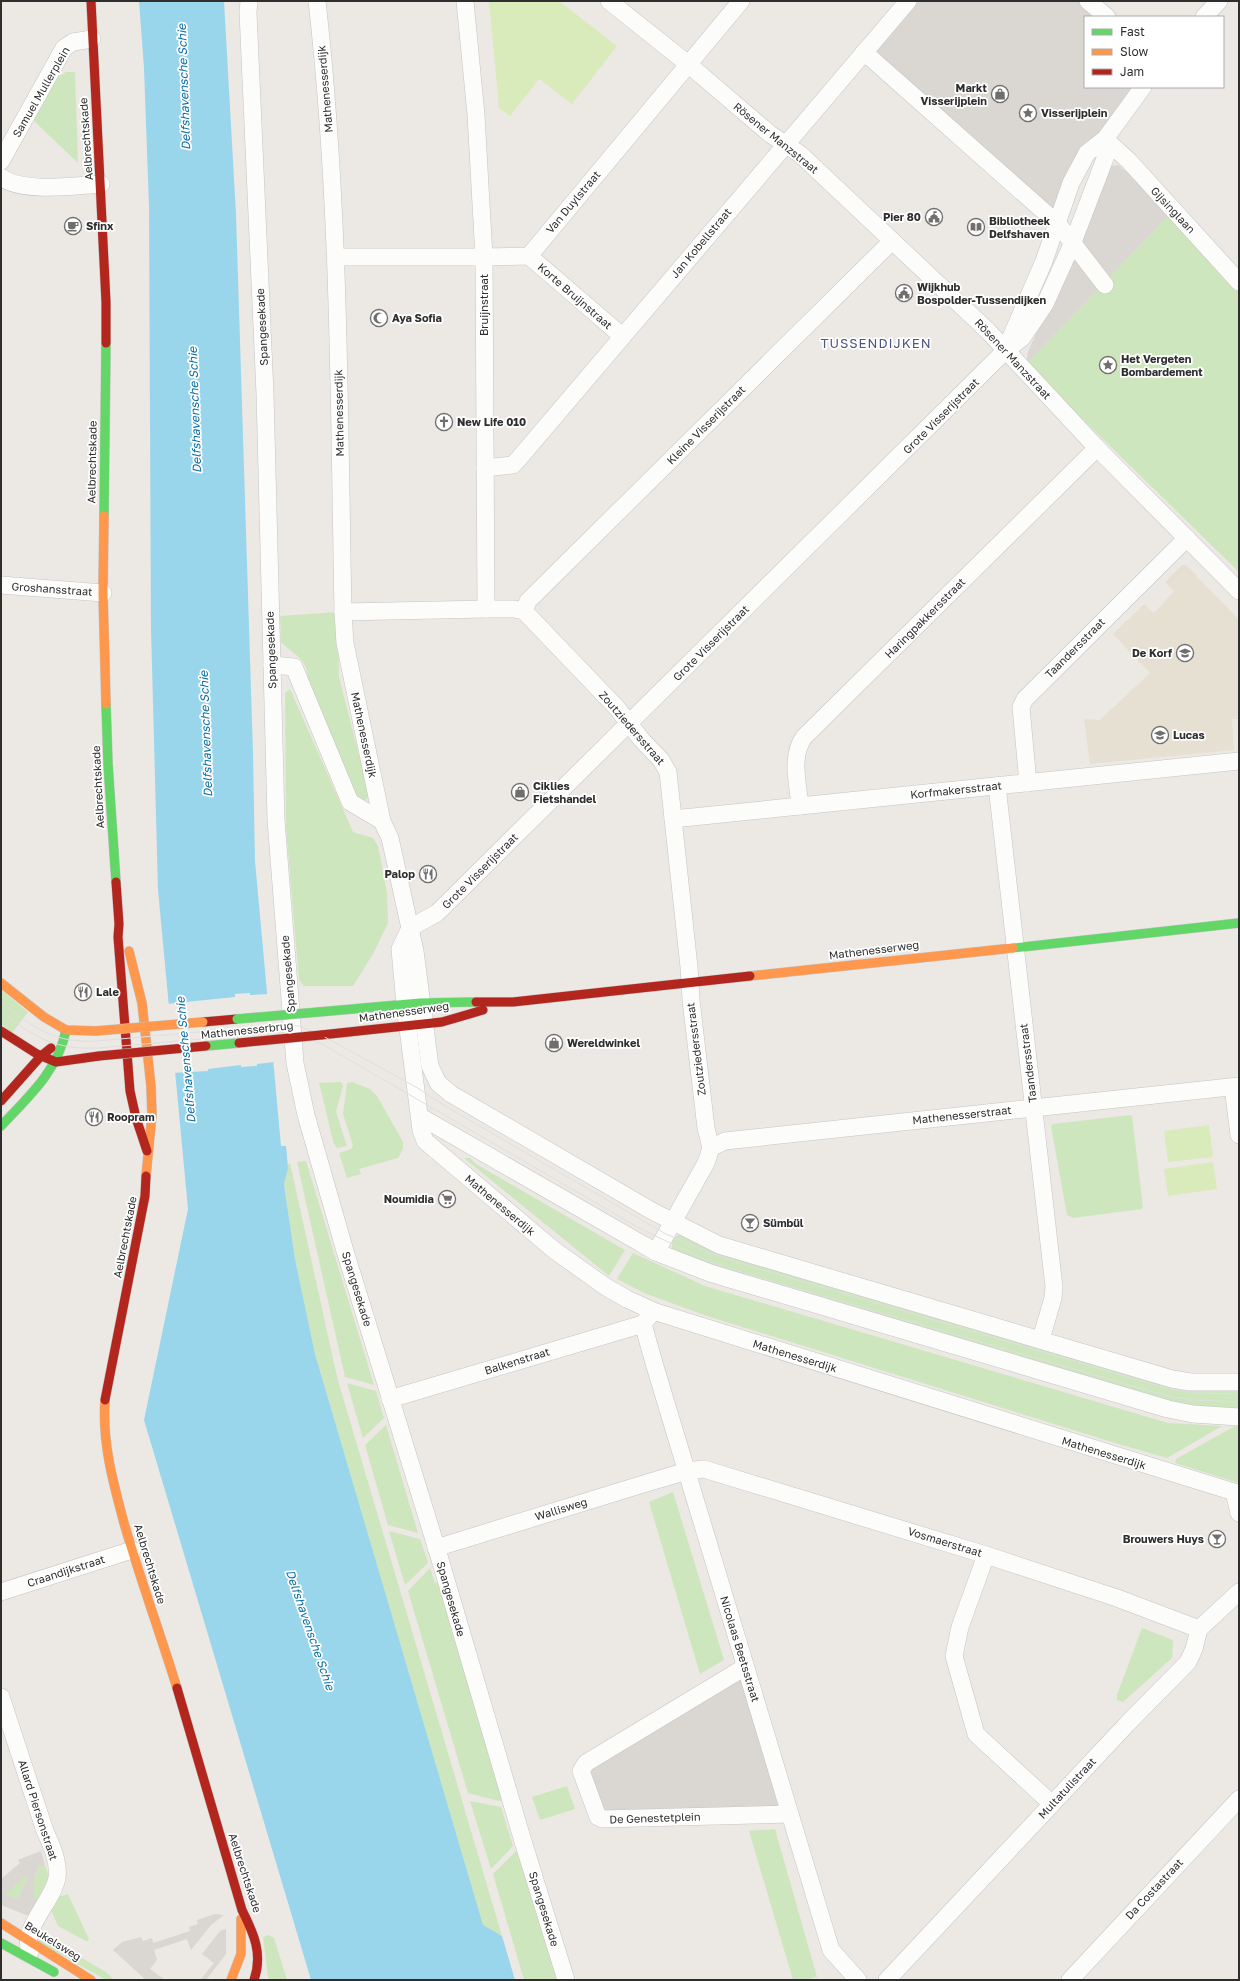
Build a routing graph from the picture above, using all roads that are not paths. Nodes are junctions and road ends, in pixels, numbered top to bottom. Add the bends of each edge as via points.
1 (91, 1) edge
2 (249, 1) edge
3 (317, 1) edge
4 (465, 1) edge
5 (609, 1) edge
6 (741, 1) edge
7 (908, 1) edge
8 (1088, 1) edge
9 (1219, 1) edge
10 (1106, 16) edge
11 (1205, 16) edge
12 (92, 39) junction
13 (864, 52) junction
14 (688, 64) junction
15 (1142, 88) edge
16 (1105, 139) junction
17 (785, 144) junction
18 (1, 161) edge
19 (1, 178) edge
20 (101, 184) junction
21 (1058, 224) junction
22 (892, 241) junction
23 (1073, 242) junction
24 (529, 256) junction
25 (336, 257) junction
26 (484, 257) junction
27 (1239, 282) edge
28 (1105, 285) dead end
29 (622, 336) junction
30 (1005, 351) junction
31 (1097, 448) junction
32 (485, 468) junction
33 (1187, 538) junction
34 (1, 585) edge
35 (1239, 591) edge
36 (103, 593) junction
37 (486, 609) junction
38 (524, 611) junction
39 (343, 612) junction
40 (272, 666) junction
41 (629, 724) junction
42 (1239, 761) edge
43 (1028, 783) junction
44 (997, 786) junction
45 (800, 806) junction
46 (673, 819) junction
47 (382, 821) junction
48 (1239, 923) edge
49 (119, 924) junction
50 (410, 928) junction
51 (1015, 946) junction
52 (1, 983) edge
53 (690, 983) junction
54 (513, 1002) junction
55 (412, 1004) junction
56 (319, 1012) joint
57 (415, 1024) junction
58 (1, 1030) edge
59 (66, 1030) junction
60 (321, 1035) joint
61 (41, 1056) junction
62 (56, 1062) junction
63 (1236, 1087) edge
64 (1, 1101) edge
65 (1034, 1108) junction
66 (421, 1117) junction
67 (1, 1126) edge
68 (1239, 1135) edge
69 (712, 1148) junction
70 (147, 1150) junction
71 (672, 1222) junction
72 (656, 1252) junction
73 (648, 1317) junction
74 (1041, 1339) junction
75 (1239, 1382) edge
76 (390, 1399) junction
77 (1239, 1417) edge
78 (687, 1471) junction
79 (1239, 1513) edge
80 (436, 1548) junction
81 (132, 1550) junction
82 (986, 1555) junction
83 (1, 1592) edge
84 (1239, 1592) edge
85 (1199, 1629) junction
86 (744, 1667) junction
87 (1, 1697) edge
88 (1239, 1799) edge
89 (1052, 1804) junction
90 (789, 1814) junction
91 (242, 1910) junction
92 (1, 1923) edge
93 (28, 1940) junction
94 (1, 1943) edge
95 (38, 1964) junction
96 (62, 1977) dead end
97 (258, 1978) edge
98 (92, 1980) edge
99 (231, 1980) edge
100 (566, 1980) edge
101 (857, 1980) edge
102 (887, 1980) edge
103 (1070, 1980) edge

1 - 12 street, Aelbrechtskade
2 - 40 street, Spangesekade via 252,133 265,394
3 - 25 street, Mathenesserdijk via 328,114
4 - 26 street, Bruijnstraat via 476,115
5 - 14 street, Rösener Manzstraat
6 - 14 street, Van Duylstraat
7 - 13 street, Jan Kobellstraat
8 - 10 street
9 - 11 street
12 - 18 street, Samuel Mullerplein via 73,42 64,48
12 - 20 street, Aelbrechtskade
13 - 17 street, Jan Kobellstraat
13 - 21 street
14 - 17 street, Rösener Manzstraat
14 - 24 street, Van Duylstraat
15 - 16 street, Grote Visserijstraat
16 - 21 street, Grote Visserijstraat via 1087,153 1071,183
16 - 23 street, Grote Visserijstraat via 1106,156
16 - 27 street, Gijsinglaan
17 - 22 street, Rösener Manzstraat via 800,154
17 - 29 street, Jan Kobellstraat
19 - 20 street via 19,186
20 - 36 street, Aelbrechtskade via 106,302
21 - 23 street
21 - 30 street, Grote Visserijstraat
22 - 30 street, Rösener Manzstraat via 988,331
22 - 38 street, Kleine Visserijstraat via 528,601
23 - 28 street
23 - 30 street, Grote Visserijstraat via 1034,322 1022,338
24 - 26 street
24 - 29 street, Korte Bruijnstraat
25 - 26 street
25 - 39 street, Mathenesserdijk
26 - 32 street, Bruijnstraat
29 - 32 street, Jan Kobellstraat via 513,465
30 - 31 street, Rösener Manzstraat
30 - 41 street, Grote Visserijstraat
31 - 33 street, Rösener Manzstraat
31 - 45 street, Haringpakkersstraat via 804,737 796,757
32 - 37 street, Bruijnstraat
33 - 35 street, Rösener Manzstraat
33 - 43 street, Taandersstraat via 1025,699 1020,707
34 - 36 street, Groshansstraat
36 - 49 street, Aelbrechtskade via 108,764
37 - 38 street
37 - 39 street
38 - 41 street, Zoutziedersstraat via 617,708
39 - 47 street, Mathenesserdijk via 345,643
40 - 47 street via 294,667 350,802
40 - 76 street, Spangesekade via 276,820 296,1063 308,1122
41 - 46 street, Zoutziedersstraat via 662,760 668,772
41 - 50 street, Grote Visserijstraat via 437,913
42 - 43 street, Korfmakersstraat
43 - 44 street, Korfmakersstraat
44 - 45 street, Korfmakersstraat
44 - 51 street, Taandersstraat
45 - 46 street, Korfmakersstraat
46 - 53 street, Zoutziedersstraat
47 - 50 street, Mathenesserdijk via 390,838
48 - 51 street, Mathenesserweg
49 - 70 street, Aelbrechtskade via 130,1091
49 - 70 street, Aelbrechtskade via 136,974 146,1030 152,1115
50 - 55 street, Mathenesserdijk via 415,951
51 - 53 street, Mathenesserweg
51 - 65 street, Taandersstraat
52 - 59 street via 44,1017
53 - 54 street, Mathenesserweg
53 - 69 street, Zoutziedersstraat via 706,1128
54 - 55 street, Mathenesserweg
54 - 57 street, Mathenesserweg via 442,1022
55 - 56 street, Mathenesserweg
55 - 57 street, Mathenesserdijk
56 - 59 street, Mathenesserbrug, bridge via 96,1030
57 - 60 street, Mathenesserweg
57 - 66 street, Mathenesserdijk
57 - 71 street, Mathenesserdijk via 438,1082 451,1094
58 - 61 street
59 - 61 street via 56,1045
59 - 62 street
60 - 62 street, Mathenesserbrug, bridge
61 - 62 street
61 - 64 street
62 - 67 street
63 - 65 street, Mathenesserstraat
63 - 68 street
65 - 69 street, Mathenesserstraat via 725,1141
65 - 74 street, Taandersstraat via 1054,1287
66 - 72 street
66 - 73 street, Mathenesserdijk via 421,1130 425,1141 580,1270 626,1299
69 - 71 street
70 - 81 street, Aelbrechtskade via 145,1196 104,1410 108,1457
71 - 72 street
71 - 74 street, Mathenesserdijk via 733,1249
72 - 77 street via 710,1273 1168,1409 1193,1414
73 - 76 street, Balkenstraat
73 - 78 street, Nicolaas Beetsstraat
73 - 79 street, Mathenesserdijk via 1234,1492
74 - 75 street, Mathenesserdijk via 1179,1381
76 - 80 street, Spangesekade
78 - 80 street, Wallisweg
78 - 82 street, Vosmaerstraat via 704,1469
78 - 86 street, Nicolaas Beetsstraat
80 - 100 street, Spangesekade
81 - 83 street, Craandijkstraat
81 - 91 street, Aelbrechtskade
82 - 85 street, Vosmaerstraat via 1117,1598
82 - 89 street via 960,1627 954,1656 976,1734
84 - 85 street, Multatulistraat
85 - 89 street, Multatulistraat via 1188,1662
86 - 90 street, Nicolaas Beetsstraat
86 - 90 street, De Genestetplein via 586,1763 581,1771 598,1817 602,1819
87 - 93 street, Allard Piersonstraat via 45,1831 54,1850 57,1870 55,1886 34,1922
88 - 103 street, Da Costastraat
89 - 102 street, Multatulistraat
90 - 101 street, Nicolaas Beetsstraat via 831,1950
91 - 97 street, Aelbrechtskade via 255,1936 260,1955
91 - 99 street via 242,1950
92 - 93 street, Beukelsweg
93 - 95 street via 31,1954
93 - 98 street, Beukelsweg
94 - 95 street
95 - 96 street

